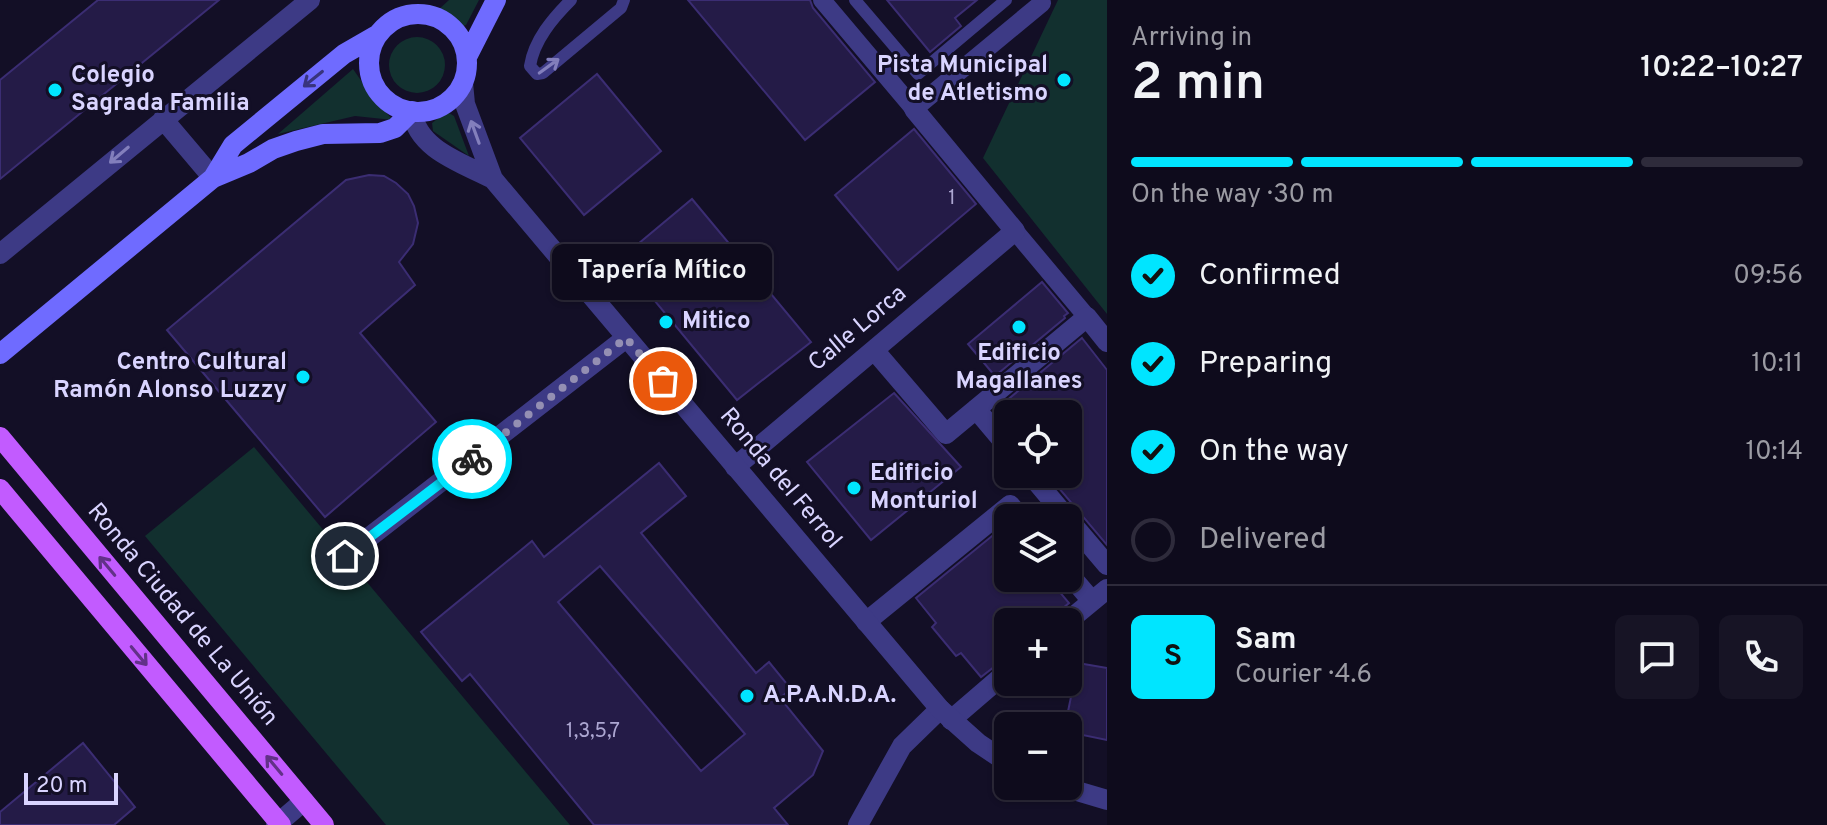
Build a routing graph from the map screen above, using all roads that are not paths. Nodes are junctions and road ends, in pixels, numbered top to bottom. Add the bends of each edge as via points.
1 (310, 0) edge
2 (415, 0) edge
3 (496, 0) edge
4 (571, 0) edge
5 (624, 0) edge
6 (822, 0) edge
7 (855, 0) edge
8 (1006, 0) edge
9 (1042, 3) dead end
10 (400, 17) junction
11 (377, 35) junction
12 (467, 57) junction
13 (463, 83) junction
14 (914, 109) junction
15 (412, 111) junction
16 (163, 119) junction
17 (213, 178) junction
18 (493, 179) junction
19 (1015, 231) junction
20 (0, 254) edge
21 (1087, 317) junction
22 (626, 338) junction
23 (1107, 342) edge
24 (874, 350) junction
25 (0, 354) edge
26 (976, 409) junction
27 (994, 430) edge
28 (0, 437) edge
29 (735, 467) junction
30 (1042, 488) edge
31 (0, 489) edge
32 (1056, 504) edge
33 (994, 518) edge
34 (1082, 535) edge
35 (345, 556) dead end
36 (1107, 565) edge
37 (1082, 583) edge
38 (1100, 595) edge
39 (1082, 610) edge
40 (866, 622) junction
41 (994, 681) edge
42 (945, 714) junction
43 (994, 754) edge
44 (1082, 793) edge
45 (1107, 800) edge
46 (304, 801) junction
47 (279, 824) edge
48 (324, 825) edge
49 (858, 825) edge

1 - 16 street
2 - 10 main road
3 - 12 main road
4 -> 5 lane via 535,51 530,66 537,74 621,8
6 - 14 street
7 - 8 lane via 918,74
9 - 14 street
10 - 11 main road
10 - 12 main road via 426,14 449,24
11 - 15 main road via 369,59 373,83 389,102
11 -> 17 main road via 344,54 233,145
12 - 13 main road
13 - 15 main road via 442,106
18 -> 13 street, Ronda del Ferrol via 465,104
14 - 19 street
15 - 17 main road via 395,128 296,141
15 - 18 street, Ronda del Ferrol via 428,145
16 - 17 street
16 -> 20 street
17 - 25 main road
18 - 22 street, Ronda del Ferrol
19 - 21 street
19 - 24 street, Calle Lorca
21 - 23 street
21 - 26 street
22 - 29 street, Ronda del Ferrol
22 - 35 street
24 - 26 street via 946,434
24 - 29 street, Calle Lorca
26 - 27 street
46 -> 28 main road, Ronda Ciudad de La Unión
29 - 40 street, Ronda del Ferrol
30 - 32 street
31 -> 47 main road
33 - 40 street
34 - 36 street
37 - 38 street
38 - 39 street
40 - 42 street, Ronda del Ferrol
41 - 42 street
42 - 43 street, Ronda del Ferrol
42 - 49 street via 902,746
44 - 45 street
46 - 47 street
46 - 48 main road, Ronda Ciudad de La Unión

